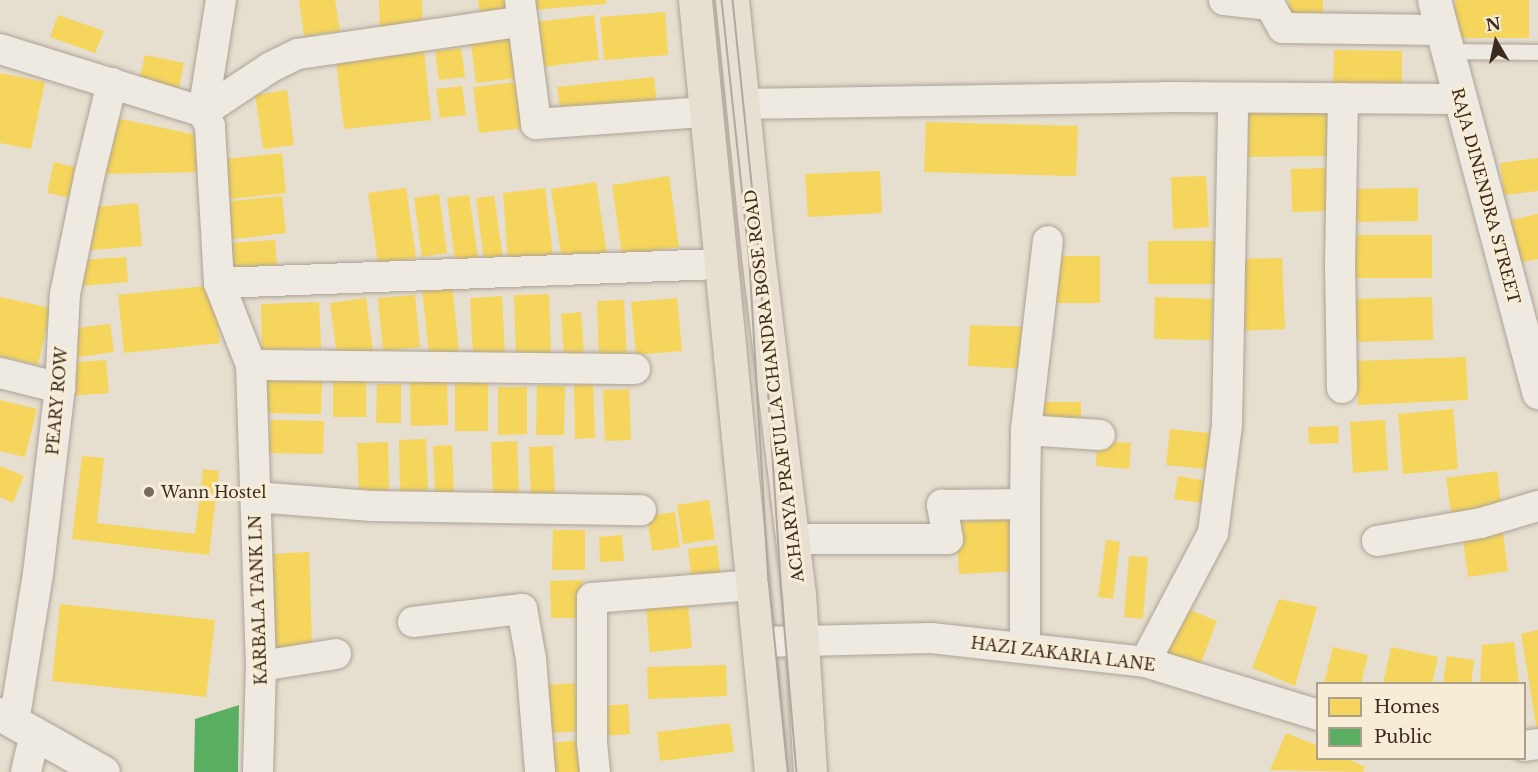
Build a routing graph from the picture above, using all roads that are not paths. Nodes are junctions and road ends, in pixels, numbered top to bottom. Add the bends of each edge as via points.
1 (220, 0) edge
2 (694, 0) edge
3 (732, 0) edge
4 (1224, 0) edge
5 (521, 11) edge
6 (1441, 27) edge
7 (0, 49) edge
8 (1538, 52) edge
9 (112, 83) junction
10 (1233, 98) junction
11 (1343, 98) junction
12 (1460, 99) junction
13 (742, 104) junction
14 (203, 112) junction
15 (705, 112) junction
16 (1048, 241) dead end
17 (719, 264) junction
18 (219, 283) junction
19 (251, 365) junction
20 (636, 369) dead end
21 (0, 373) edge
22 (60, 388) junction
23 (1342, 388) dead end
24 (1538, 392) edge
25 (1026, 430) junction
26 (1100, 435) dead end
27 (255, 497) junction
28 (1025, 504) junction
29 (1538, 506) edge
30 (642, 510) dead end
31 (793, 539) junction
32 (1377, 541) dead end
33 (752, 585) junction
34 (413, 622) dead end
35 (758, 642) junction
36 (801, 642) junction
37 (1025, 648) junction
38 (336, 654) dead end
39 (1145, 662) junction
40 (261, 666) junction
41 (1316, 715) edge
42 (16, 723) edge
43 (26, 772) edge
44 (103, 772) edge
45 (258, 772) edge
46 (540, 772) edge
47 (595, 772) edge
48 (771, 772) edge
49 (810, 772) edge

1 - 14 street
2 - 15 main road
3 - 13 main road, ACHARYA PRAFULLA CHANDRA BOSE ROAD
4 - 6 street via 1270,5 1283,28
5 - 14 street via 298,54
5 - 15 street via 536,124
6 - 8 lane
6 - 12 main road, RAJA DINENDRA STREET
7 - 9 street
9 - 14 street
9 - 22 street, PEARY ROW via 65,294
10 - 11 street
10 - 13 street
10 - 39 street via 1227,425 1213,533
11 - 12 street
11 - 23 street
12 - 24 main road, RAJA DINENDRA STREET
13 - 31 main road, ACHARYA PRAFULLA CHANDRA BOSE ROAD
14 - 18 street, KARBALA TANK LN via 210,126
15 - 17 main road
16 - 25 street
17 - 18 street
17 - 33 main road
18 - 19 street, KARBALA TANK LN
19 - 20 street
19 - 27 street, KARBALA TANK LN
21 - 22 street
22 - 42 street, PEARY ROW
25 - 26 street
25 - 28 street
27 - 30 street via 372,506
27 - 40 street, KARBALA TANK LN
28 - 31 street via 942,505 948,539
28 - 37 street
29 - 32 street via 1481,523
31 - 36 main road, ACHARYA PRAFULLA CHANDRA BOSE ROAD
33 - 35 main road
33 - 47 street via 592,598
34 - 46 street via 522,609 531,659
35 - 36 street, HAZI ZAKARIA LANE
35 - 48 main road
36 - 37 street, HAZI ZAKARIA LANE via 931,638
36 - 49 main road, ACHARYA PRAFULLA CHANDRA BOSE ROAD
37 - 39 street, HAZI ZAKARIA LANE
38 - 40 street
39 - 41 street, HAZI ZAKARIA LANE
40 - 45 street, KARBALA TANK LN
42 - 43 street, PEARY ROW
42 - 44 main road

